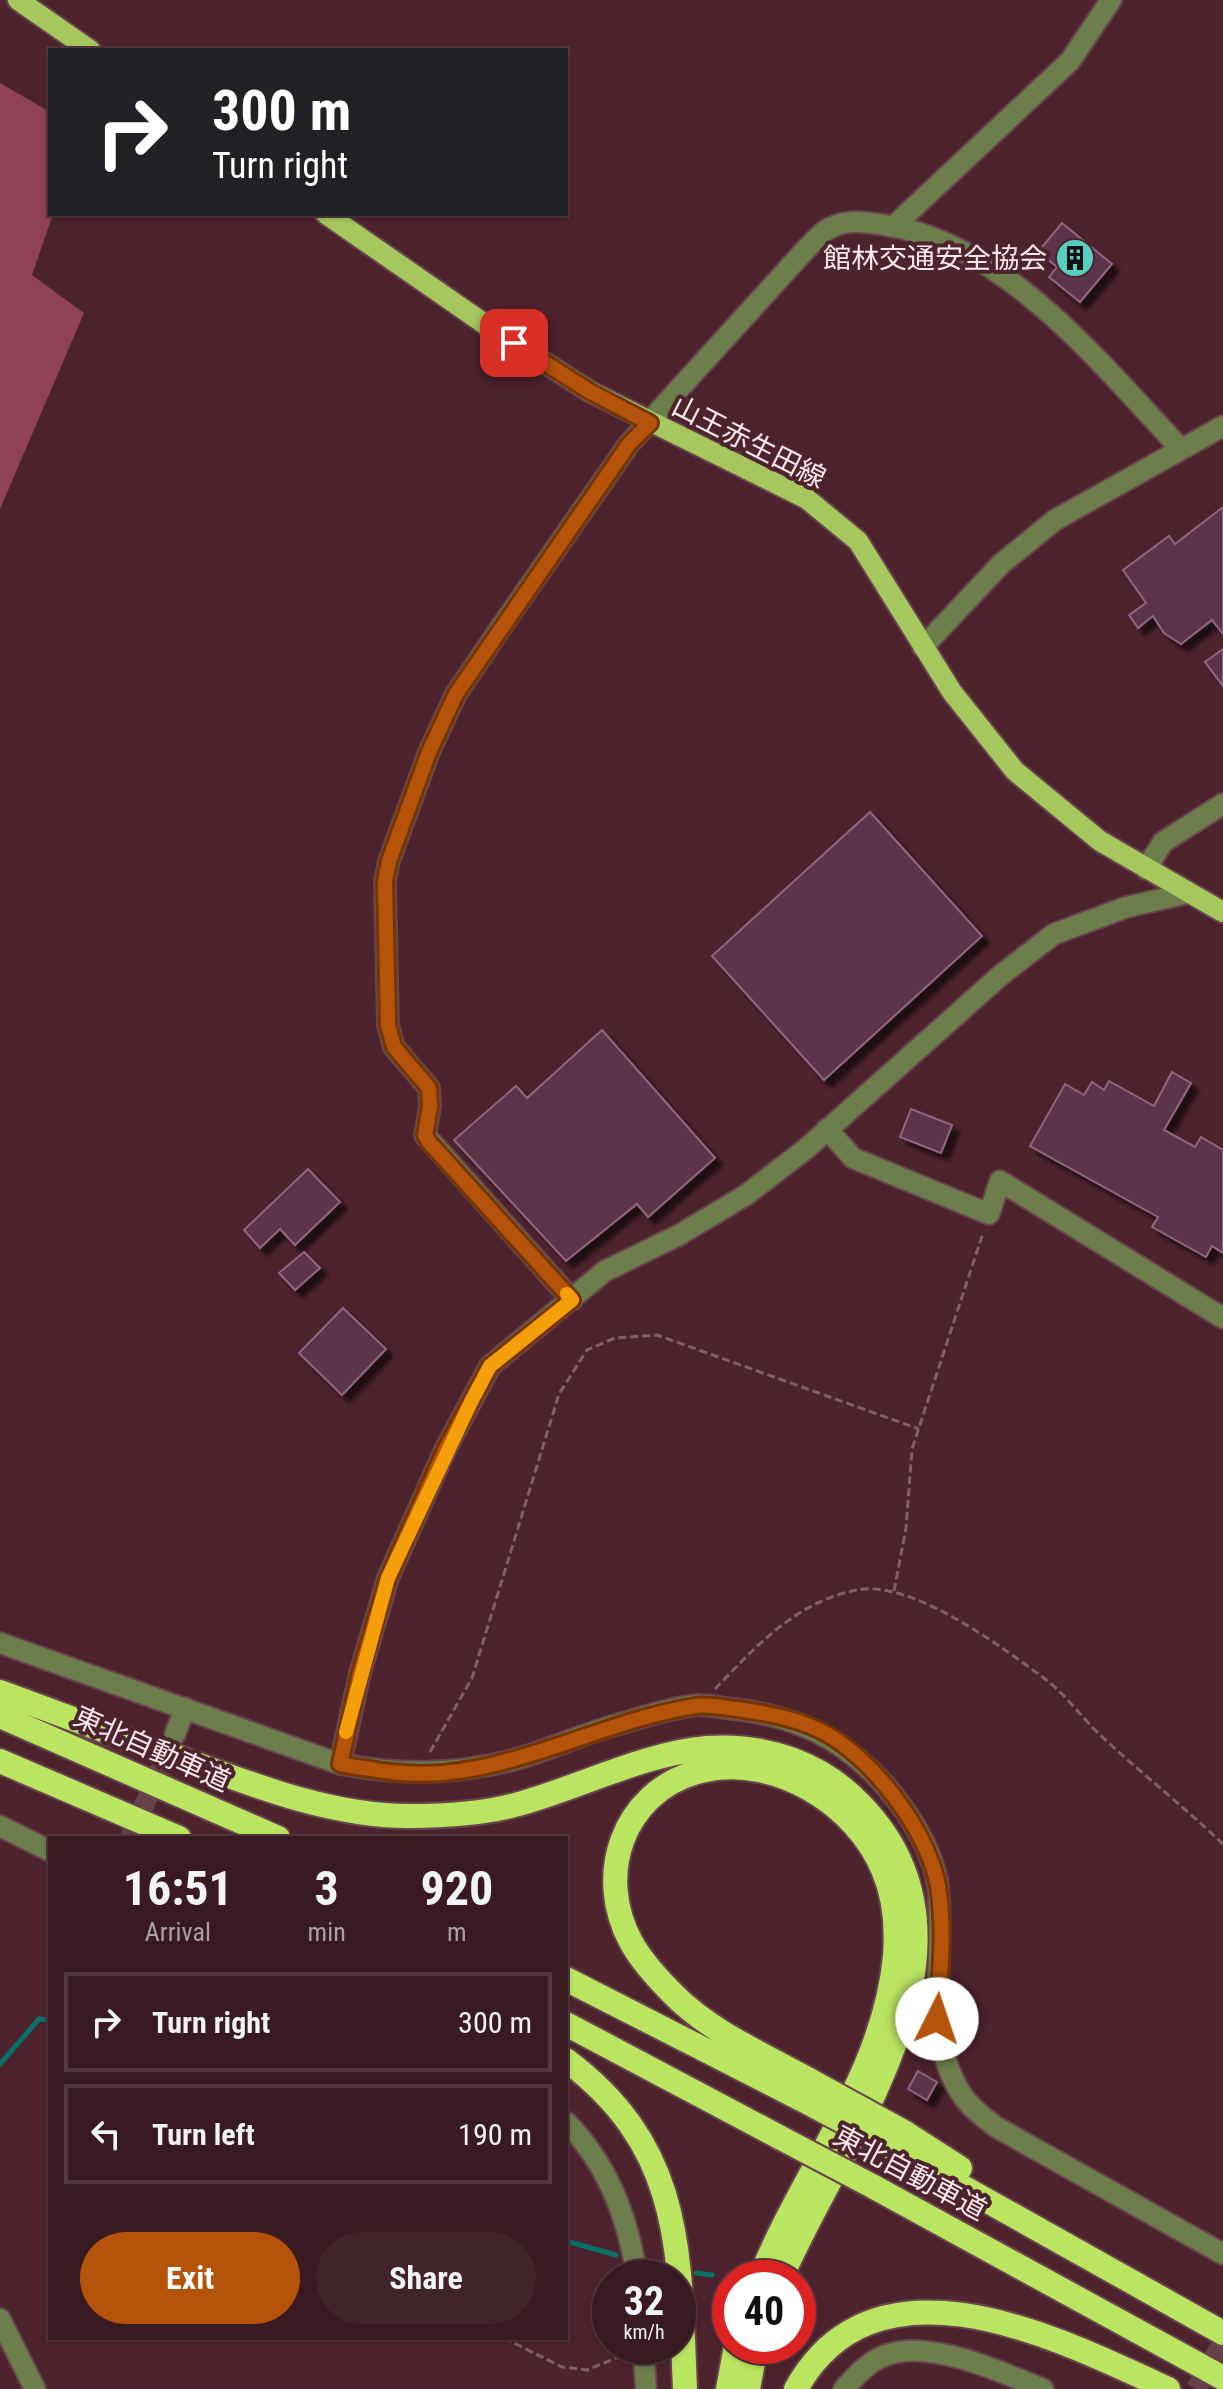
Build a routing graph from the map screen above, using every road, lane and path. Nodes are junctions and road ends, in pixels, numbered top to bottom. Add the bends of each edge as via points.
1 (18, 0) edge
2 (1111, 0) edge
3 (87, 48) edge
4 (329, 216) edge
5 (894, 226) junction
6 (650, 423) junction
7 (1223, 426) edge
8 (1180, 448) junction
9 (923, 647) junction
10 (1223, 804) edge
11 (1146, 869) junction
12 (1188, 893) junction
13 (1223, 912) edge
14 (827, 1129) junction
15 (989, 1214) junction
16 (572, 1300) junction
17 (1223, 1318) edge
18 (919, 1429) junction
19 (894, 1591) junction
20 (0, 1643) edge
21 (0, 1692) edge
22 (698, 1705) junction
23 (185, 1708) junction
24 (0, 1716) edge
25 (175, 1734) tunnel mouth
26 (0, 1761) edge
27 (340, 1764) junction
28 (419, 1773) junction
29 (72, 1792) junction
30 (0, 1826) edge
31 (147, 1836) edge
32 (174, 1836) edge
33 (273, 1836) edge
34 (1223, 1844) edge
35 (48, 1850) edge
36 (568, 1980) edge
37 (568, 2025) edge
38 (568, 2062) edge
39 (806, 2090) junction
40 (568, 2125) edge
41 (1223, 2254) edge
42 (634, 2260) edge
43 (769, 2260) edge
44 (790, 2260) edge
45 (0, 2319) edge
46 (1223, 2333) edge
47 (508, 2340) edge
48 (602, 2364) edge
49 (644, 2364) edge
50 (733, 2364) edge
51 (753, 2364) edge
52 (1223, 2378) edge
53 (35, 2389) edge
54 (646, 2389) edge
55 (685, 2389) edge
56 (728, 2389) edge
57 (748, 2389) edge
58 (796, 2389) edge
59 (844, 2389) edge
60 (1043, 2389) edge
61 (1168, 2389) edge

1 - 3 main road
2 - 5 street via 1070,61
4 - 6 main road, 山王赤生田線 via 539,360
5 - 6 street via 846,222 828,228
5 - 8 street via 938,237 989,265 1096,359
6 - 9 main road, 山王赤生田線 via 795,492 835,519 874,563
6 - 16 street via 581,511 456,694 429,752 385,881 388,1025 394,1047 429,1088 425,1135
7 - 8 street
8 - 9 street via 1055,520 1001,564
9 - 11 main road, 山王赤生田線 via 1015,771 1071,820
10 - 11 street via 1163,842
11 - 12 main road, 山王赤生田線
12 - 13 main road, 山王赤生田線
12 - 14 street via 1127,907 1054,934
14 - 15 street via 853,1158
14 - 16 street via 746,1195 605,1271
15 - 17 street via 1000,1181
15 - 18 path
16 - 27 street via 490,1366 445,1450 388,1578
18 - 19 path
18 - 28 path via 657,1335 615,1338 587,1350 559,1394 472,1678
19 - 22 path via 858,1589 801,1609
19 - 34 path via 953,1618 1048,1680
20 - 23 street
21 - 44 highway via 244,1782 364,1813 483,1812 673,1754 707,1749 768,1752 836,1782 878,1823 903,1870 915,1922 912,1981 884,2072
22 - 28 street via 614,1725 515,1759
22 - 41 street via 769,1713 820,1730 853,1752 917,1829 937,1884 942,1950 937,2019 952,2076 966,2101 996,2127
23 - 25 street
23 - 27 street
24 - 33 highway, 東北自動車道
26 - 29 highway
27 - 28 street
29 - 31 highway
29 - 32 highway
30 - 35 street
36 - 39 highway, 東北自動車道
37 - 52 highway, 東北自動車道, bridge
38 - 55 highway via 611,2097 629,2120 666,2191 679,2262
39 - 43 highway via 702,2018 646,1966 630,1940 614,1886 623,1833 637,1810 677,1779 724,1768 780,1776 804,1786 851,1821 884,1871 892,1898 896,1927 890,1987 869,2060
39 - 46 highway, 東北自動車道, bridge
40 - 42 street via 600,2166 620,2205
45 - 53 street
47 - 48 path via 562,2367 587,2370
49 - 54 street
50 - 56 highway
51 - 57 highway
58 - 61 highway via 817,2358 846,2333 916,2313 976,2317 1035,2331
59 - 60 street via 863,2368 905,2351 948,2356

